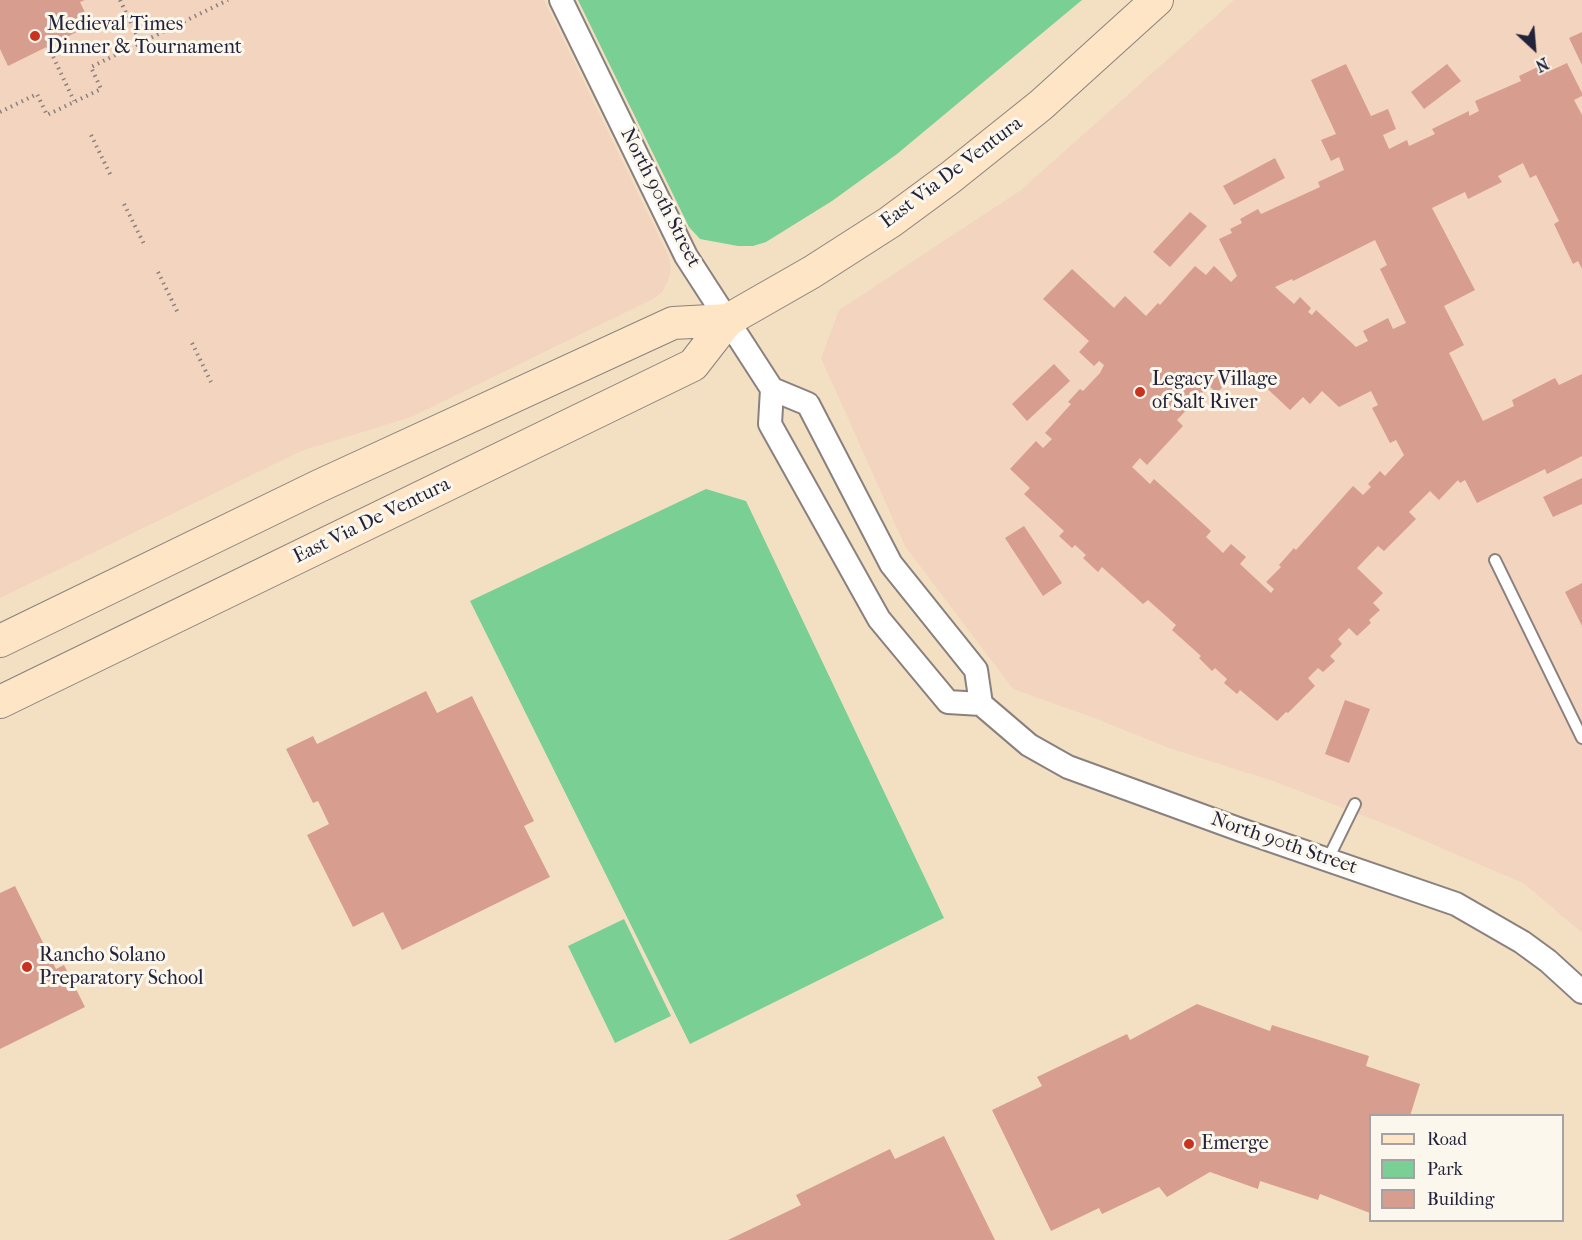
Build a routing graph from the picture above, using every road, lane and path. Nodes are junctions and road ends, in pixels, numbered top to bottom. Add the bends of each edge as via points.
1 (120, 0) edge
2 (228, 0) edge
3 (561, 0) edge
4 (1157, 0) edge
5 (141, 44) junction
6 (48, 46) dead end
7 (74, 102) junction
8 (0, 112) edge
9 (91, 135) dead end
10 (111, 176) dead end
11 (124, 204) dead end
12 (144, 244) dead end
13 (158, 272) dead end
14 (178, 313) dead end
15 (728, 320) junction
16 (192, 343) dead end
17 (211, 382) dead end
18 (772, 389) junction
19 (1495, 560) dead end
20 (0, 641) edge
21 (0, 702) edge
22 (981, 704) junction
23 (1582, 738) edge
24 (1355, 804) dead end
25 (1328, 859) junction
26 (1582, 992) edge

1 - 5 path
2 - 5 path
3 - 15 street, North 90th Street via 686,256
4 - 15 main road, East Via De Ventura via 1041,105 951,177 881,228
5 - 7 path via 91,68 101,88
6 - 7 path
7 - 8 path via 47,115 37,94
9 - 10 path
11 - 12 path
13 - 14 path
15 - 18 street, North 90th Street
15 - 20 main road, East Via De Ventura via 673,323 320,486
15 - 21 main road, East Via De Ventura via 693,365
16 - 17 path
18 - 22 street via 808,404 891,564 976,670
18 - 22 street via 770,424 879,619 948,702
19 - 23 lane
22 - 25 street, North 90th Street via 1029,746 1068,767
24 - 25 lane
25 - 26 street, North 90th Street via 1456,904 1522,942

